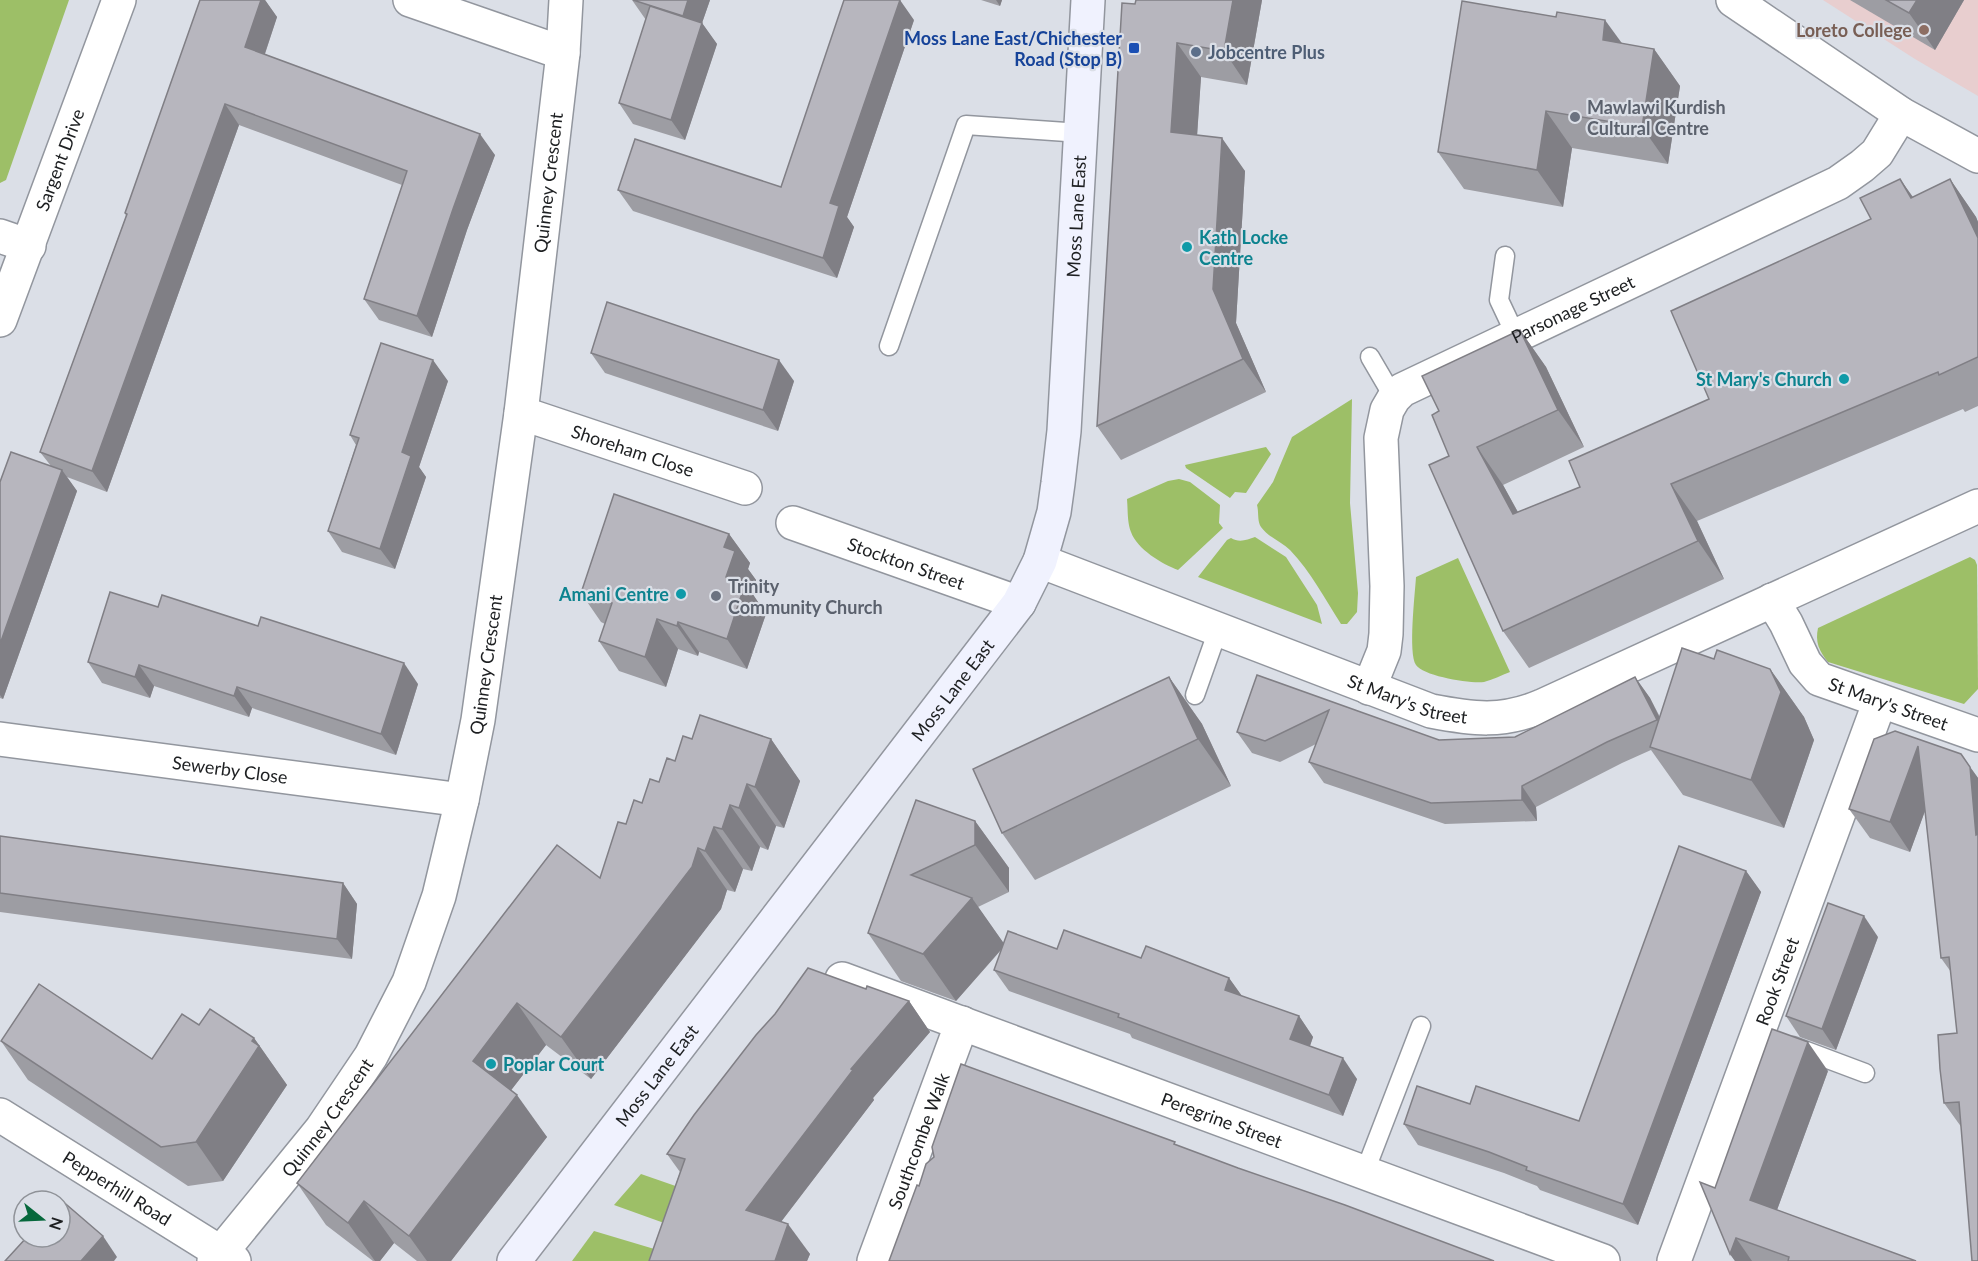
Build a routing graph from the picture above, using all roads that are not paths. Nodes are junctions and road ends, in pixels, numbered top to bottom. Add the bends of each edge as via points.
1 (119, 0) edge
2 (410, 0) edge
3 (566, 0) edge
4 (1088, 0) edge
5 (1733, 0) edge
6 (563, 53) junction
7 (1901, 114) junction
8 (1081, 133) junction
9 (1978, 156) edge
10 (14, 241) edge
11 (1504, 256) dead end
12 (0, 320) edge
13 (1516, 336) junction
14 (889, 346) dead end
15 (1370, 357) dead end
16 (1394, 398) junction
17 (521, 413) junction
18 (745, 488) dead end
19 (1978, 506) edge
20 (793, 523) dead end
21 (1040, 561) junction
22 (1772, 600) junction
23 (1019, 603) junction
24 (1218, 630) junction
25 (1369, 688) junction
26 (1195, 695) dead end
27 (1880, 701) junction
28 (1978, 735) edge
29 (0, 739) edge
30 (462, 800) junction
31 (842, 979) edge
32 (962, 1023) junction
33 (1421, 1026) dead end
34 (1758, 1033) junction
35 (1865, 1073) dead end
36 (0, 1115) edge
37 (1364, 1174) junction
38 (224, 1258) edge
39 (514, 1261) edge
40 (874, 1261) edge
41 (1603, 1261) edge
42 (1674, 1261) edge

1 - 10 street, Sargent Drive
2 - 6 street
3 - 6 street, Quinney Crescent
4 - 8 main road, Moss Lane East
5 - 7 street
6 - 17 street, Quinney Crescent
7 - 9 street
7 - 13 street, Parsonage Street via 1876,153 1838,183
8 - 14 lane via 966,125
8 - 21 main road, Moss Lane East via 1064,431 1054,512
10 - 12 street, Sargent Drive
11 - 13 lane via 1498,300
13 - 16 street, Parsonage Street via 1402,390
15 - 16 lane
16 - 25 street via 1381,438 1386,634 1384,651
17 - 18 street, Shoreham Close
17 - 30 street, Quinney Crescent via 478,720
19 - 22 street, St Mary's Street
20 - 23 street, Stockton Street
21 - 23 main road, Moss Lane East
21 - 24 street, St Mary's Street
22 - 25 street, St Mary's Street via 1525,714 1507,718 1431,711
22 - 27 street, St Mary's Street via 1811,673
23 - 39 main road, Moss Lane East
24 - 25 street, St Mary's Street
24 - 26 lane
27 - 28 street, St Mary's Street
27 - 34 street, Rook Street
29 - 30 street, Sewerby Close
30 - 38 street, Quinney Crescent via 439,896 410,982 371,1056 321,1130
31 - 32 street, Peregrine Street
32 - 37 street, Peregrine Street
32 - 40 street, Southcombe Walk via 919,1167
33 - 37 lane
34 - 35 lane
34 - 42 street, Rook Street
36 - 38 street, Pepperhill Road
37 - 41 street, Peregrine Street

